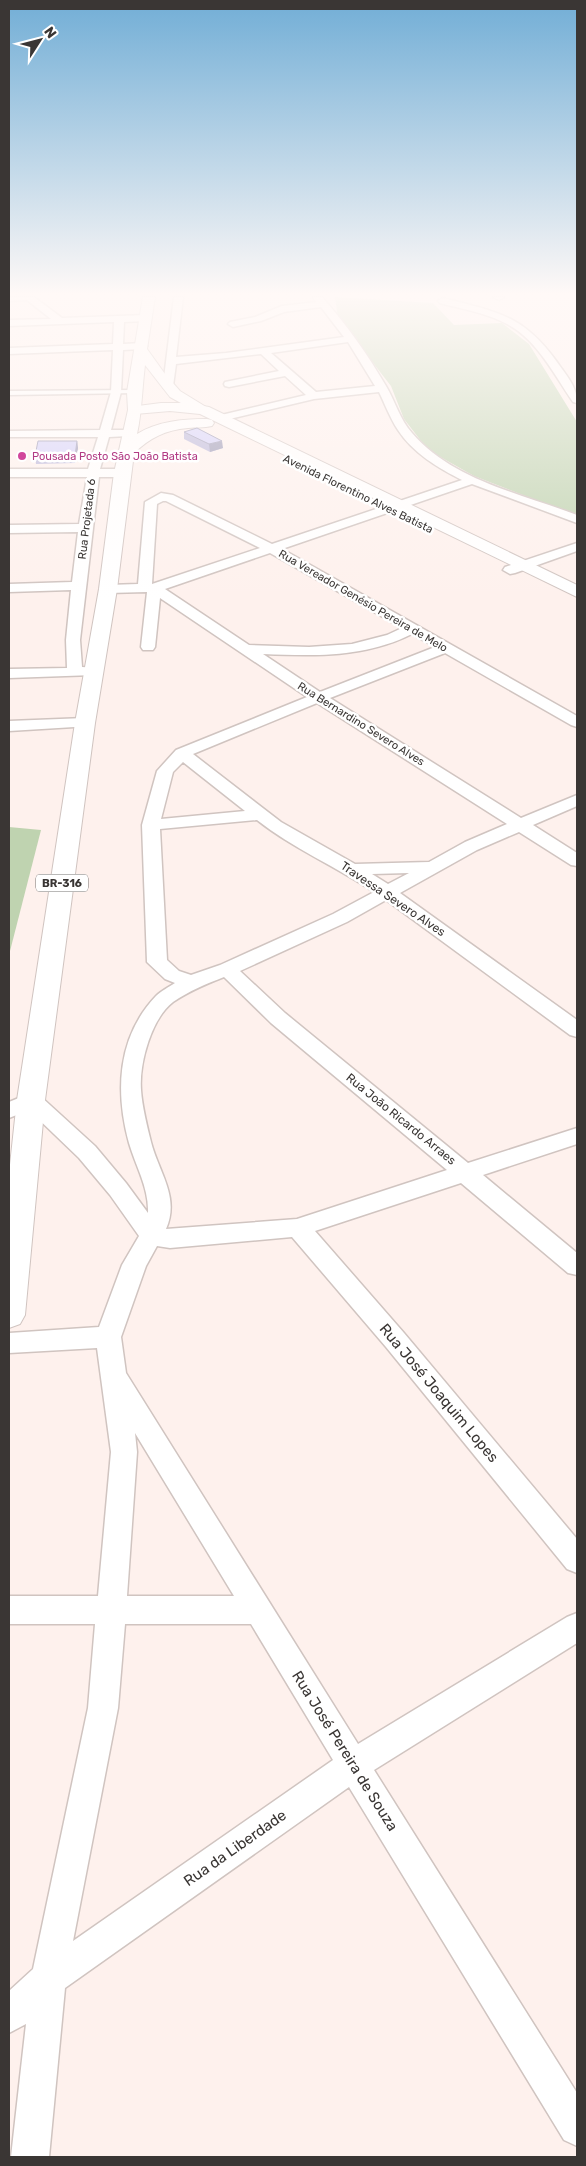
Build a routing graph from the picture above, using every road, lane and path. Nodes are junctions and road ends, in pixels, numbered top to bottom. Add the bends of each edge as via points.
1 (114, 398) edge
2 (134, 398) edge
3 (182, 398) edge
4 (304, 398) edge
5 (386, 398) edge
6 (135, 410) junction
7 (210, 417) junction
8 (105, 433) junction
9 (9, 434) edge
10 (126, 453) junction
11 (93, 473) junction
12 (9, 474) edge
13 (473, 480) junction
14 (394, 508) junction
15 (577, 519) edge
16 (85, 528) junction
17 (9, 530) edge
18 (577, 547) edge
19 (272, 549) junction
20 (516, 567) junction
21 (80, 586) junction
22 (9, 588) edge
23 (149, 588) junction
24 (108, 589) junction
25 (577, 592) edge
26 (577, 603) edge
27 (405, 632) junction
28 (148, 647) dead end
29 (245, 648) junction
30 (445, 648) junction
31 (85, 671) junction
32 (9, 674) edge
33 (319, 698) junction
34 (577, 722) edge
35 (85, 724) junction
36 (9, 726) edge
37 (182, 753) junction
38 (577, 800) edge
39 (260, 815) junction
40 (520, 824) junction
41 (152, 825) junction
42 (577, 861) edge
43 (434, 866) junction
44 (352, 869) junction
45 (387, 892) junction
46 (227, 969) junction
47 (191, 982) junction
48 (577, 1030) edge
49 (31, 1100) junction
50 (9, 1111) edge
51 (577, 1136) edge
52 (467, 1173) junction
53 (298, 1228) junction
54 (151, 1236) junction
55 (577, 1266) edge
56 (9, 1315) edge
57 (108, 1336) junction
58 (9, 1343) edge
59 (113, 1374) junction
60 (577, 1560) edge
61 (110, 1609) junction
62 (9, 1610) edge
63 (259, 1610) junction
64 (577, 1627) edge
65 (353, 1765) junction
66 (48, 1980) junction
67 (9, 2015) edge
68 (577, 2128) edge
69 (30, 2157) edge

1 - 8 street, Rua Projetada 6
2 - 6 main road, BR-316
3 - 7 main road
4 - 7 street
5 - 13 street via 396,420 422,451
6 - 7 main road, Avenida Florentino Alves Batista
6 - 10 main road, BR-316
7 - 10 main road via 145,436
7 - 14 main road, Avenida Florentino Alves Batista
8 - 9 street
8 - 10 street
8 - 11 street, Rua Projetada 6
10 - 11 street
10 - 24 main road, BR-316
11 - 12 street
11 - 16 street, Rua Projetada 6
13 - 14 street
13 - 15 street
14 - 19 street
14 - 20 main road, Avenida Florentino Alves Batista
16 - 17 street
16 - 21 street, Rua Projetada 6
18 - 20 street
19 - 23 street
19 - 23 street, Rua Vereador Genésio Pereira de Melo via 169,498 154,499 151,502
19 - 27 street, Rua Vereador Genésio Pereira de Melo
20 - 25 main road, Avenida Florentino Alves Batista
20 - 26 main road, Avenida Florentino Alves Batista
21 - 22 street
21 - 31 street, Rua Projetada 6 via 73,640
23 - 24 street
23 - 28 street
23 - 29 street, Rua Bernardino Severo Alves
24 - 31 main road, BR-316
27 - 29 street via 377,644 348,650
27 - 30 street, Rua Vereador Genésio Pereira de Melo
29 - 33 street, Rua Bernardino Severo Alves
30 - 33 street
30 - 34 street, Rua Vereador Genésio Pereira de Melo
31 - 32 street
31 - 35 main road, BR-316
33 - 37 street
33 - 40 street, Rua Bernardino Severo Alves
35 - 36 street
35 - 49 main road, BR-316
37 - 39 street, Travessa Severo Alves
37 - 41 street via 165,771
38 - 40 street
39 - 41 street
39 - 44 street, Travessa Severo Alves
40 - 42 street, Rua Bernardino Severo Alves
40 - 43 street
41 - 47 street via 157,962 172,975
43 - 44 street
43 - 45 street
44 - 45 street, Travessa Severo Alves
45 - 46 street via 340,918
45 - 48 street, Travessa Severo Alves
46 - 47 street
46 - 52 street, Rua João Ricardo Arraes via 278,1018
47 - 54 street via 164,999 147,1021 135,1050 130,1089 140,1143 160,1199 159,1218
49 - 50 street
49 - 54 street via 87,1152
49 - 56 main road, BR-316
51 - 52 street
52 - 53 street
52 - 55 street, Rua João Ricardo Arraes
53 - 54 street via 170,1239
53 - 60 street, Rua José Joaquim Lopes
54 - 57 street via 134,1265
57 - 58 street
57 - 59 street
59 - 61 street via 124,1452
59 - 63 street, Rua José Pereira de Souza
61 - 62 street
61 - 63 street
61 - 66 street via 103,1708
63 - 65 street, Rua José Pereira de Souza
64 - 65 street, Rua da Liberdade
65 - 66 street, Rua da Liberdade
65 - 68 street, Rua José Pereira de Souza
66 - 67 street, Rua da Liberdade
66 - 69 street

